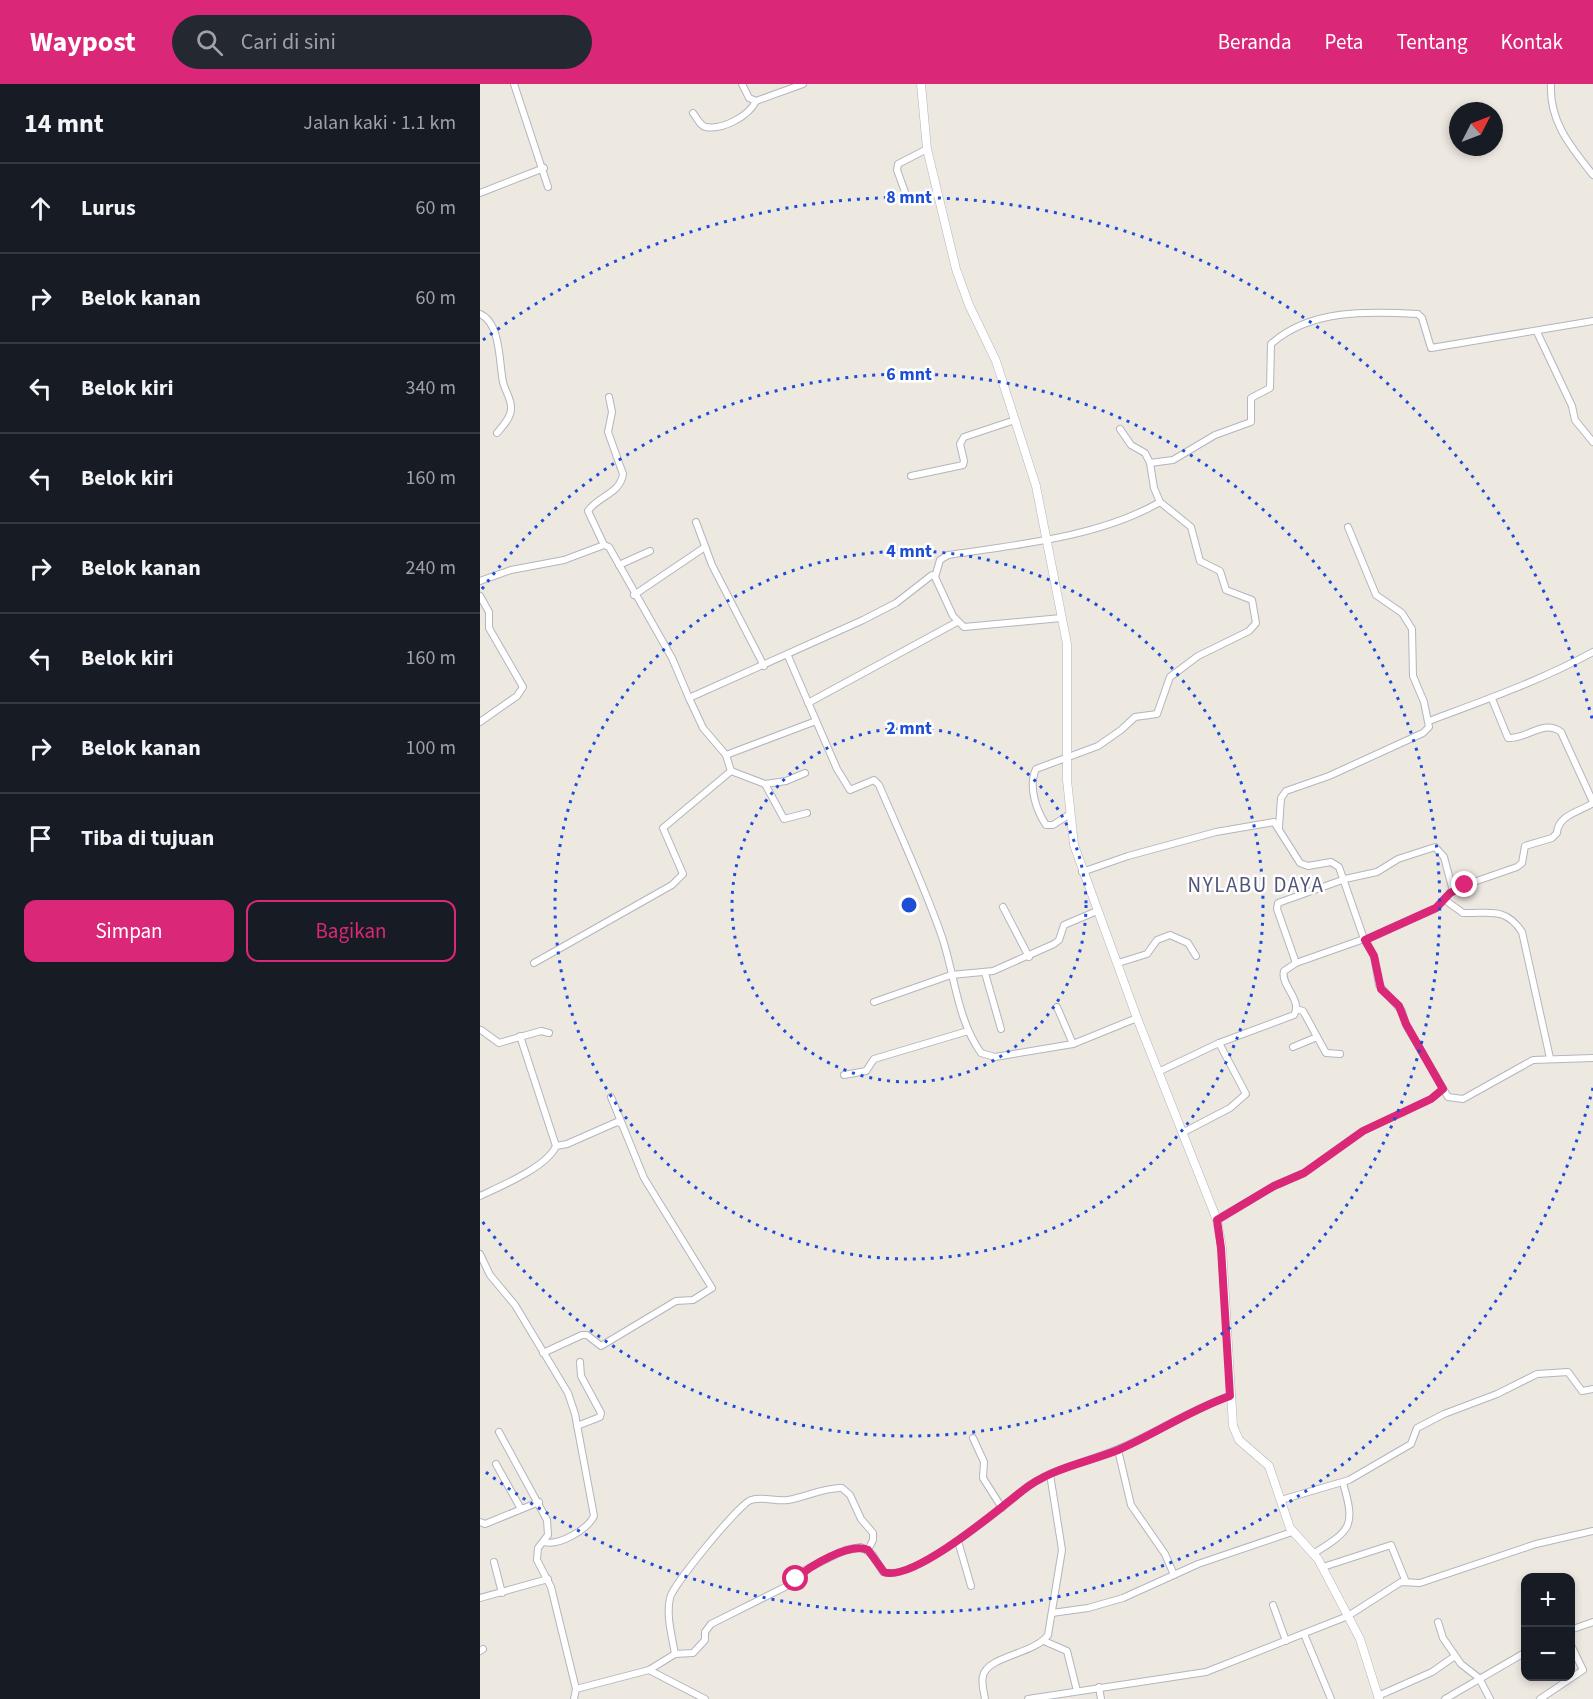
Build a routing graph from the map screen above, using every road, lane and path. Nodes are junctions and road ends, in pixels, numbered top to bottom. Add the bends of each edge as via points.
1 (514, 84) edge
2 (742, 84) edge
3 (803, 84) edge
4 (921, 84) edge
5 (1551, 84) edge
6 (756, 101) junction
7 (693, 113) dead end
8 (927, 149) junction
9 (544, 168) junction
10 (1593, 175) edge
11 (548, 187) dead end
12 (905, 192) dead end
13 (480, 193) edge
14 (480, 314) edge
15 (1593, 321) edge
16 (1537, 332) junction
17 (609, 397) dead end
18 (1015, 420) junction
19 (1120, 429) dead end
20 (497, 434) dead end
21 (1593, 442) edge
22 (1150, 463) junction
23 (911, 476) dead end
24 (1160, 502) junction
25 (696, 522) dead end
26 (1348, 527) dead end
27 (1044, 539) junction
28 (604, 545) junction
29 (705, 547) junction
30 (651, 551) dead end
31 (619, 565) junction
32 (935, 577) junction
33 (480, 581) edge
34 (634, 595) junction
35 (480, 597) edge
36 (1061, 618) junction
37 (957, 622) junction
38 (1593, 652) edge
39 (788, 656) junction
40 (764, 666) junction
41 (689, 698) junction
42 (1492, 699) junction
43 (808, 703) junction
44 (816, 721) junction
45 (1429, 721) junction
46 (480, 722) edge
47 (726, 755) junction
48 (1067, 756) junction
49 (731, 771) junction
50 (805, 773) dead end
51 (765, 784) junction
52 (1593, 803) edge
53 (807, 813) dead end
54 (1070, 814) junction
55 (1279, 827) junction
56 (1082, 872) junction
57 (1345, 879) junction
58 (1454, 891) junction
59 (1445, 900) junction
60 (1003, 907) dead end
61 (1097, 911) junction
62 (1365, 940) junction
63 (1196, 956) dead end
64 (1029, 957) junction
65 (534, 963) dead end
66 (1118, 963) junction
67 (1296, 963) junction
68 (985, 973) junction
69 (951, 975) junction
70 (874, 1002) dead end
71 (1057, 1007) dead end
72 (1296, 1009) junction
73 (1137, 1018) junction
74 (1001, 1029) dead end
75 (481, 1030) edge
76 (968, 1031) junction
77 (549, 1033) dead end
78 (520, 1036) junction
79 (1317, 1037) junction
80 (1219, 1043) junction
81 (1073, 1044) junction
82 (1293, 1047) dead end
83 (1340, 1054) dead end
84 (1550, 1058) junction
85 (1593, 1058) edge
86 (1158, 1072) junction
87 (844, 1075) dead end
88 (1443, 1089) junction
89 (611, 1097) dead end
90 (622, 1124) junction
91 (1182, 1133) junction
92 (556, 1146) junction
93 (480, 1196) edge
94 (1217, 1220) junction
95 (480, 1254) edge
96 (543, 1353) junction
97 (580, 1362) dead end
98 (1593, 1389) edge
99 (1230, 1396) junction
100 (577, 1426) junction
101 (499, 1432) dead end
102 (973, 1438) dead end
103 (1118, 1450) junction
104 (496, 1464) dead end
105 (1050, 1474) junction
106 (1343, 1483) junction
107 (1281, 1500) junction
108 (538, 1502) junction
109 (1002, 1508) junction
110 (521, 1509) junction
111 (480, 1522) edge
112 (1593, 1531) edge
113 (1292, 1532) junction
114 (958, 1541) junction
115 (544, 1542) junction
116 (868, 1550) junction
117 (1313, 1554) junction
118 (494, 1562) dead end
119 (1323, 1567) junction
120 (1174, 1575) junction
121 (548, 1579) junction
122 (1406, 1582) junction
123 (971, 1586) dead end
124 (502, 1593) junction
125 (480, 1598) edge
126 (1273, 1605) dead end
127 (1052, 1613) junction
128 (1348, 1616) junction
129 (1438, 1622) dead end
130 (1593, 1622) edge
131 (1575, 1627) edge
132 (1304, 1634) junction
133 (1044, 1641) junction
134 (1286, 1641) junction
135 (1575, 1653) edge
136 (675, 1654) junction
137 (1521, 1655) edge
138 (1455, 1656) junction
139 (650, 1670) junction
140 (1575, 1675) edge
141 (1479, 1678) junction
142 (1567, 1681) edge
143 (1100, 1687) junction
144 (576, 1689) junction
145 (1077, 1690) junction
146 (1461, 1691) junction
147 (1379, 1697) edge
148 (574, 1699) edge
149 (705, 1699) edge
150 (985, 1699) edge
151 (1028, 1699) edge
152 (1101, 1699) edge
153 (1331, 1699) edge
154 (1445, 1699) edge
155 (1465, 1699) edge
156 (1490, 1699) edge
157 (1540, 1699) edge

1 - 9 street
2 - 6 street via 749,98
3 - 6 street
4 - 8 street
5 - 10 street via 1551,104 1559,128
6 - 7 street via 745,114 726,124 707,127
8 - 12 street via 898,164
8 - 18 street via 956,269 996,361
9 - 11 street
9 - 13 street
14 - 20 street via 488,318 495,334 511,404 510,415
15 - 16 street
16 - 21 street via 1572,406 1573,416
16 - 22 street via 1431,348 1418,314 1367,313 1299,324 1269,346 1270,388 1251,398 1251,422 1215,435 1173,460
17 - 28 street via 612,412 608,432 622,480 588,511
18 - 23 street via 964,437 960,444 963,465
18 - 27 street via 1036,486
19 - 22 street
22 - 24 street
24 - 27 street via 1122,520
24 - 48 street via 1191,527 1198,557 1220,571 1226,590 1252,600 1256,623 1249,631 1198,656 1170,677 1157,714 1135,717 1098,746
25 - 29 street
26 - 45 street via 1377,595 1402,614 1412,629 1413,676
27 - 32 street via 948,555 940,560
27 - 36 street
28 - 31 street via 611,549
28 - 33 street via 564,560 511,570
29 - 34 street
29 - 40 street
30 - 31 street
31 - 34 street
32 - 37 street
32 - 39 street via 931,576 896,603
34 - 41 street via 672,658
35 - 46 street via 489,612 489,628 523,687 517,696
36 - 37 street via 967,628
36 - 48 street via 1068,664
37 - 43 street
38 - 42 street via 1567,668
39 - 40 street
39 - 43 street
40 - 41 street
41 - 47 street via 703,728
42 - 45 street
42 - 52 street via 1508,738 1551,726 1561,732
43 - 44 street
44 - 47 street
44 - 69 street via 850,790 871,781 879,785 925,889
45 - 55 street via 1424,733 1286,791 1281,798
47 - 49 street
48 - 54 street
48 - 54 street via 1036,769 1032,782 1036,805 1046,825
49 - 51 street
49 - 65 street via 663,828 683,871 672,885
50 - 51 street
51 - 53 street via 784,819
52 - 58 street via 1561,819 1552,838 1525,846 1517,867
54 - 56 street
55 - 56 street via 1268,821 1216,832
55 - 57 street via 1300,863 1308,866 1331,862
56 - 61 street
57 - 58 street via 1377,872 1398,859 1437,847
57 - 62 street
57 - 67 street via 1277,904
58 - 59 street
59 - 62 street via 1405,924
59 - 84 street via 1463,913 1493,911 1511,919 1522,932
60 - 64 street
61 - 64 street via 1064,925 1059,940
61 - 66 street
62 - 67 street
62 - 88 street via 1374,956 1381,989 1399,1006
63 - 66 street via 1188,943 1170,935 1157,940 1147,954
64 - 68 street
66 - 73 street
67 - 72 street via 1283,974
68 - 69 street
68 - 74 street
69 - 70 street
69 - 76 street
71 - 81 street
72 - 79 street via 1303,1011
72 - 80 street via 1293,1015
73 - 81 street
73 - 86 street
75 - 78 street via 499,1042
76 - 81 street via 981,1053 989,1057
76 - 87 street via 874,1059 866,1071
77 - 78 street via 541,1030
78 - 92 street
79 - 82 street
79 - 83 street via 1326,1053
80 - 86 street
80 - 91 street via 1246,1094 1230,1108
84 - 85 street
84 - 88 street via 1533,1060 1463,1099 1454,1100
86 - 91 street
88 - 94 street via 1431,1099 1363,1131 1304,1173
89 - 90 street
90 - 92 street via 617,1122
90 - 96 street via 644,1178 712,1288 693,1300 676,1301 601,1346 582,1335
91 - 94 street
92 - 93 street via 529,1170
94 - 99 street
95 - 96 street
96 - 100 street via 563,1383
97 - 100 street via 581,1376 601,1413 600,1417
98 - 106 street via 1582,1391 1568,1372 1531,1376 1497,1395 1420,1426 1411,1444
99 - 103 street via 1191,1411
99 - 107 street via 1236,1435 1269,1466
100 - 115 street via 594,1516 584,1529 555,1544
101 - 108 street
102 - 109 street via 984,1462 983,1478
103 - 105 street
103 - 120 street via 1131,1505 1165,1554
104 - 110 street
105 - 109 street
105 - 127 street via 1062,1550
106 - 107 street
106 - 117 street via 1350,1522 1335,1540
107 - 113 street
108 - 110 street
108 - 115 street via 549,1526
109 - 114 street
110 - 111 street via 485,1524
112 - 122 street via 1536,1544 1420,1583
113 - 117 street
113 - 120 street
114 - 116 street via 892,1574 884,1572
114 - 123 street
115 - 121 street via 538,1548 537,1560
116 - 136 street via 845,1550 805,1570 791,1584 711,1624 705,1640 693,1653
116 - 136 street via 873,1533 842,1488 786,1500 751,1500 721,1526 670,1594
117 - 119 street
118 - 124 street
119 - 122 street via 1391,1545
119 - 128 street
120 - 127 street via 1123,1598
121 - 124 street
121 - 144 street
122 - 128 street
124 - 125 street
126 - 134 street
127 - 133 street
128 - 132 street
128 - 147 street via 1366,1653
129 - 138 street
130 - 131 street
132 - 134 street
132 - 153 street
133 - 145 street via 1067,1651
133 - 150 street via 989,1665 982,1677
134 - 143 street via 1206,1672
135 - 140 street via 1583,1670
136 - 139 street
137 - 141 street
138 - 141 street
138 - 147 street via 1432,1672
139 - 144 street
139 - 149 street
141 - 146 street
141 - 156 street
142 - 157 street
143 - 145 street
143 - 152 street
144 - 148 street
145 - 151 street
146 - 154 street
146 - 155 street

